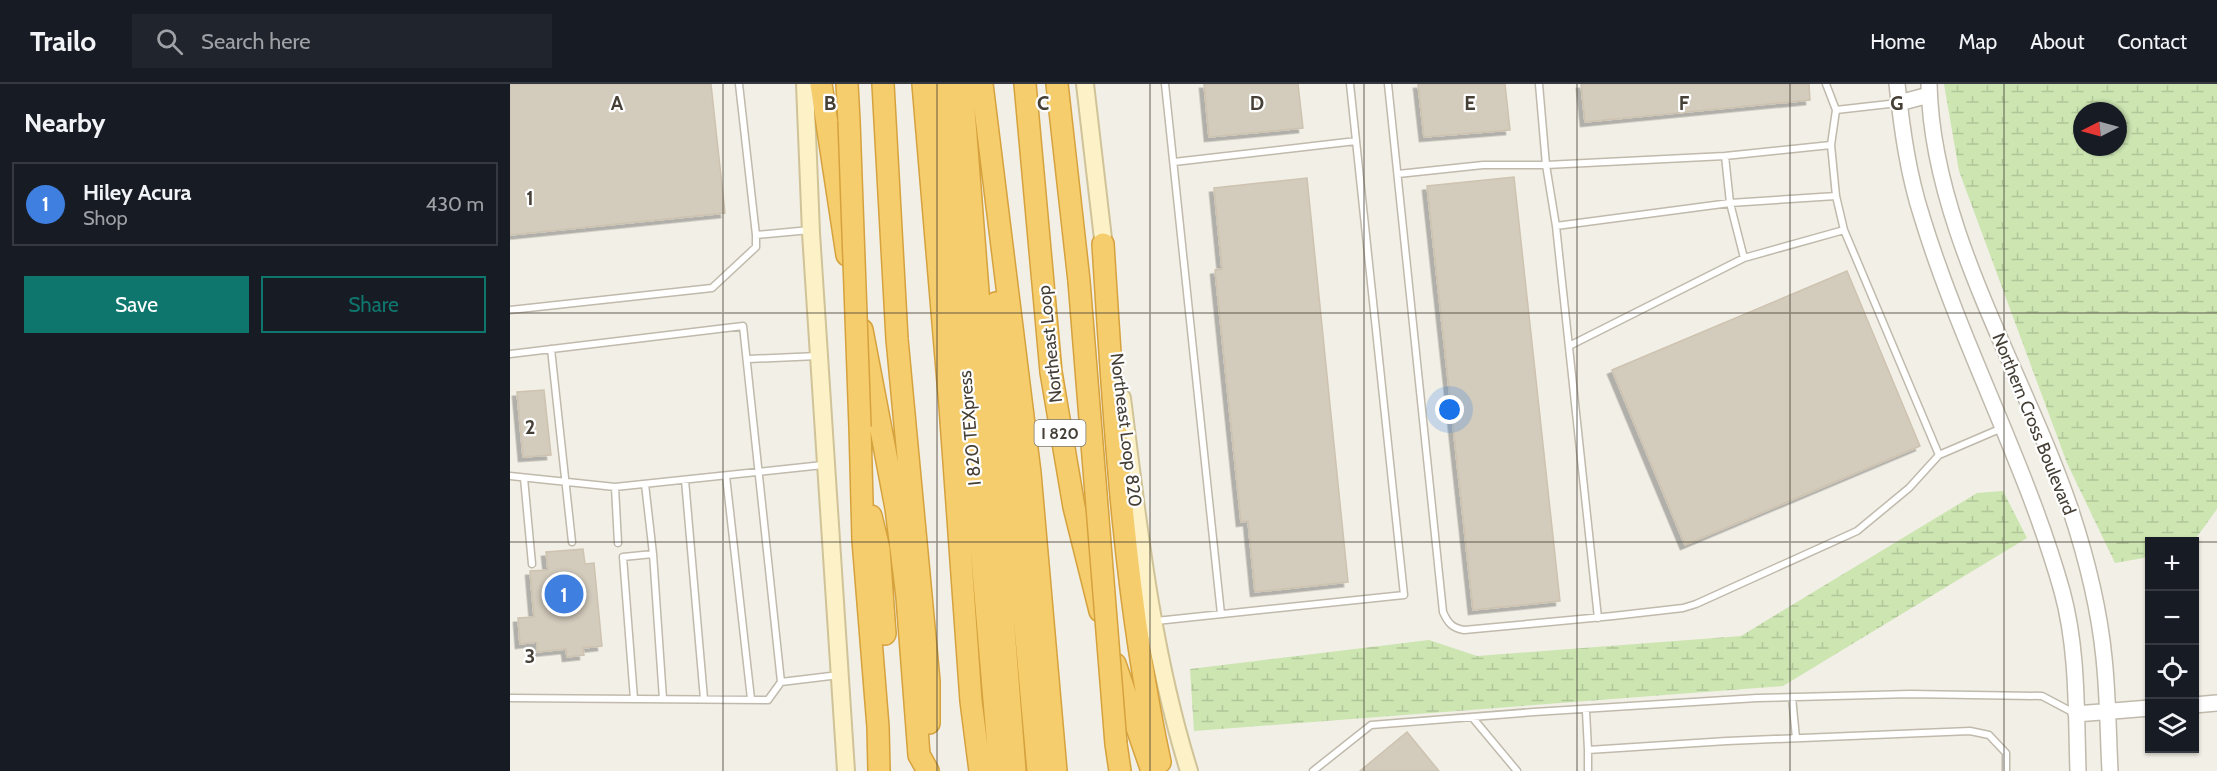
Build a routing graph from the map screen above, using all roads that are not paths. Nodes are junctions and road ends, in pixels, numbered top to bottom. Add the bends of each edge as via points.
1 (739, 84) edge
2 (805, 84) edge
3 (821, 84) edge
4 (847, 84) edge
5 (882, 84) edge
6 (923, 84) edge
7 (942, 84) edge
8 (962, 84) edge
9 (981, 84) edge
10 (1024, 84) edge
11 (1057, 84) edge
12 (1085, 84) edge
13 (1166, 84) edge
14 (1350, 84) edge
15 (1388, 84) edge
16 (1539, 84) edge
17 (1826, 84) edge
18 (1897, 84) edge
19 (1929, 90) edge
20 (1899, 103) junction
21 (1836, 110) junction
22 (1356, 141) junction
23 (1831, 145) junction
24 (1725, 156) junction
25 (1174, 162) junction
26 (1546, 165) junction
27 (1398, 174) junction
28 (1836, 196) junction
29 (1730, 203) junction
30 (1556, 226) junction
31 (811, 230) junction
32 (1844, 230) junction
33 (756, 235) junction
34 (1103, 244) junction
35 (1744, 258) junction
36 (510, 310) edge
37 (942, 329) junction
38 (1569, 346) junction
39 (551, 349) junction
40 (510, 354) edge
41 (819, 356) junction
42 (748, 359) junction
43 (2002, 428) junction
44 (1939, 455) junction
45 (827, 465) junction
46 (760, 472) junction
47 (510, 476) edge
48 (726, 476) junction
49 (524, 478) junction
50 (685, 480) junction
51 (566, 483) junction
52 (645, 484) junction
53 (863, 484) junction
54 (615, 487) junction
55 (572, 542) dead end
56 (618, 543) dead end
57 (653, 554) junction
58 (532, 564) dead end
59 (1221, 614) junction
60 (1598, 618) junction
61 (1152, 622) junction
62 (842, 675) junction
63 (781, 682) junction
64 (510, 698) edge
65 (1792, 698) junction
66 (634, 699) junction
67 (663, 699) junction
68 (704, 699) junction
69 (751, 699) junction
70 (2217, 703) edge
71 (2199, 705) edge
72 (2145, 708) edge
73 (1586, 711) junction
74 (2107, 711) junction
75 (2076, 714) junction
76 (1472, 717) junction
77 (1796, 738) junction
78 (1588, 750) junction
79 (846, 771) edge
80 (879, 771) edge
81 (893, 771) edge
82 (929, 771) edge
83 (966, 771) edge
84 (980, 771) edge
85 (1000, 771) edge
86 (1015, 771) edge
87 (1038, 771) edge
88 (1056, 771) edge
89 (1119, 771) edge
90 (1152, 771) edge
91 (1161, 771) edge
92 (1189, 771) edge
93 (1313, 771) edge
94 (1517, 771) edge
95 (1588, 771) edge
96 (2006, 771) edge
97 (2078, 771) edge
98 (2110, 771) edge

1 - 33 lane
2 - 31 main road
3 - 82 highway via 845,243 896,508 919,755
4 - 53 highway, bridge
5 - 82 highway via 897,339 929,681
6 - 37 highway
7 - 85 highway, I 820 TEXpress
8 - 86 highway, I 820 TEXpress
9 - 87 highway via 993,278
9 - 88 highway via 1030,473
10 - 90 highway, Northeast Loop / I 820 via 1061,441 1089,570 1124,696
11 - 89 highway, bridge via 1079,281
12 - 34 main road, Northeast Loop 820
13 - 25 lane
14 - 22 lane
15 - 27 lane
16 - 26 lane
17 - 21 lane
18 - 20 street, Northern Cross Boulevard
19 - 20 street
19 - 74 street, Northern Cross Boulevard via 1942,185 1989,314 2069,507 2083,552 2104,658
20 - 21 lane
20 - 43 street, Northern Cross Boulevard via 1921,216
21 - 23 lane
22 - 25 lane
22 - 59 lane via 1404,595
23 - 24 lane
23 - 28 lane
24 - 26 lane
24 - 29 lane
25 - 59 lane
26 - 27 lane via 1483,165
26 - 30 lane
27 - 60 lane via 1447,621 1464,630
28 - 29 lane
28 - 32 lane
29 - 30 lane
29 - 35 lane
30 - 38 lane
31 - 33 lane
31 - 41 main road
32 - 35 lane
32 - 44 lane
33 - 36 lane via 756,247 712,288
34 - 61 main road, Northeast Loop 820
34 - 91 highway via 1123,528 1140,662
35 - 38 lane
37 - 83 highway via 937,367 940,449
37 - 84 highway
38 - 60 lane
39 - 40 lane
39 - 42 lane via 743,326
39 - 51 lane
41 - 42 lane
41 - 45 main road
42 - 46 lane
43 - 44 lane
43 - 75 street, Northern Cross Boulevard via 2062,593 2074,664
44 - 60 lane via 1909,488 1857,531 1696,604
45 - 46 lane
45 - 62 main road
46 - 48 lane
46 - 63 lane
47 - 49 lane
48 - 50 lane
48 - 69 lane
49 - 51 lane
49 - 58 lane
50 - 52 lane
50 - 68 lane
51 - 54 lane
51 - 55 lane
52 - 54 lane
52 - 57 lane
53 - 80 highway via 863,540 879,727
53 - 81 highway via 879,549
54 - 56 lane
57 - 66 lane via 623,557
57 - 67 lane
59 - 61 lane
61 - 92 main road, Northeast Loop 820
62 - 63 lane
62 - 79 main road
63 - 69 lane via 768,700
64 - 66 lane
65 - 73 lane
65 - 75 lane via 1910,694 2042,696
65 - 77 lane
66 - 67 lane
67 - 68 lane
68 - 69 lane
70 - 71 street
72 - 74 street
73 - 76 lane
73 - 78 lane
74 - 75 street
74 - 98 street, Northern Cross Boulevard
75 - 97 street, Northern Cross Boulevard
76 - 93 lane via 1371,725
76 - 94 lane
77 - 78 lane
77 - 96 lane via 1970,731 1989,735 2006,753
78 - 95 lane

